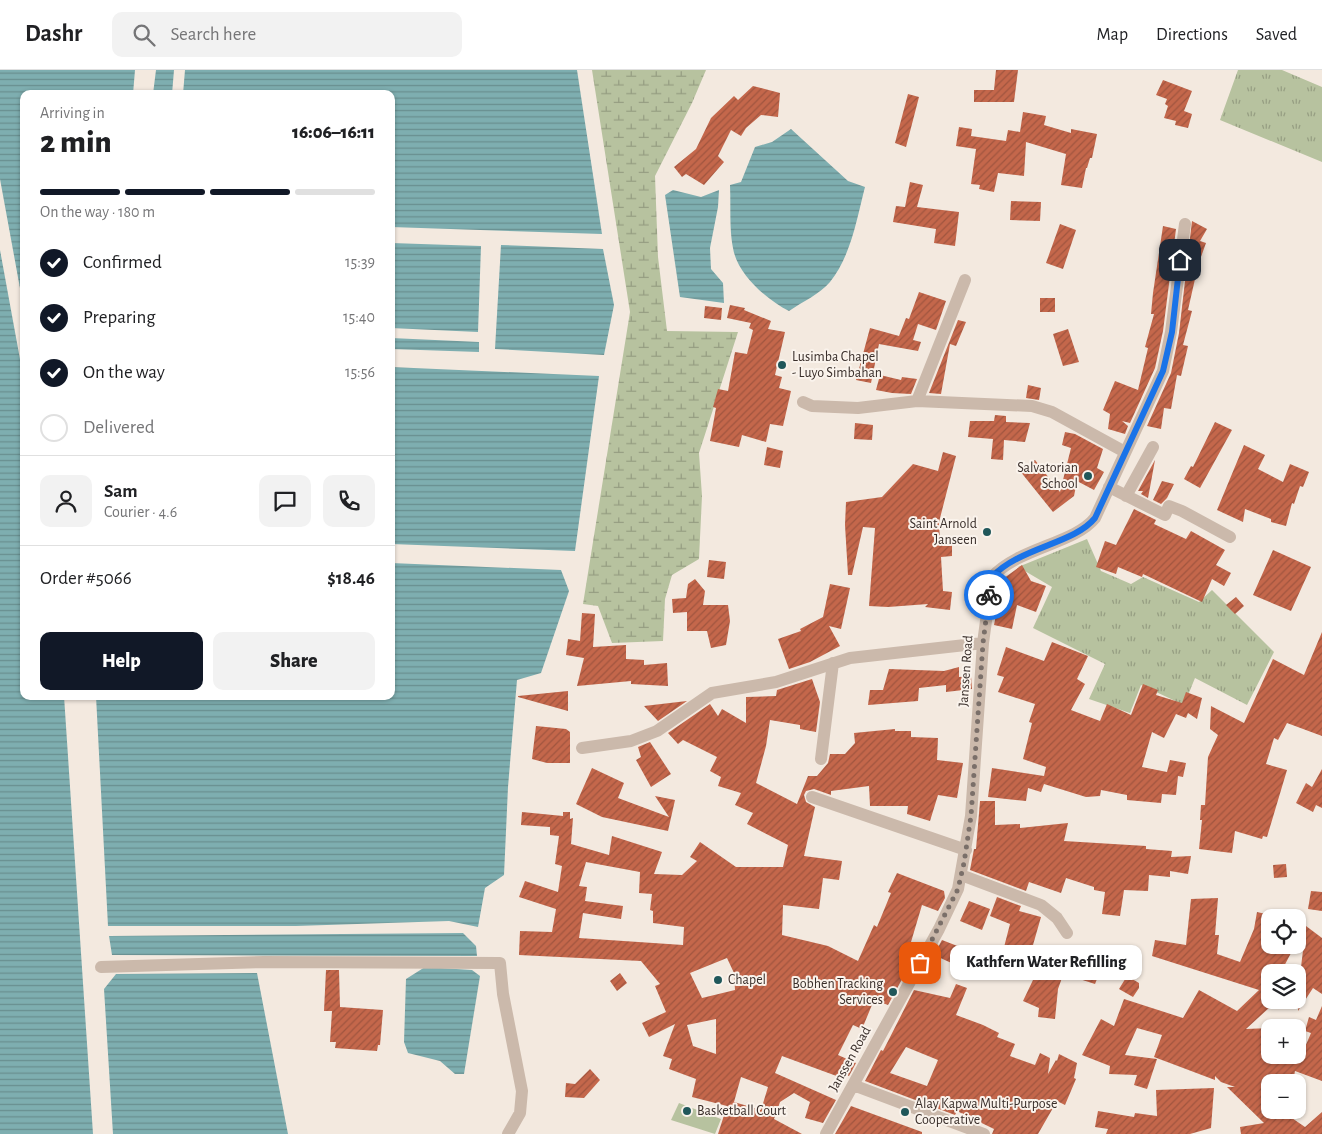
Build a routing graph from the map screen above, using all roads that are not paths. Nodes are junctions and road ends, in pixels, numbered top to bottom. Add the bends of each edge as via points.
1 (1185, 224) dead end
2 (965, 280) dead end
3 (917, 401) junction
4 (803, 402) dead end
5 (1154, 447) dead end
6 (1125, 452) junction
7 (1109, 487) junction
8 (1126, 496) junction
9 (1230, 537) dead end
10 (983, 643) junction
11 (833, 663) junction
12 (582, 748) dead end
13 (821, 759) dead end
14 (812, 797) dead end
15 (966, 850) junction
16 (961, 876) junction
17 (1067, 933) dead end
18 (101, 967) dead end
19 (852, 1086) junction
20 (508, 1134) edge
21 (826, 1134) edge
22 (984, 1134) edge

1 - 6 street, Janssen Road via 1172,332 1163,371
2 - 3 street
3 - 4 street via 858,408 812,406
3 - 6 street via 1032,406 1052,412
5 - 8 street
6 - 7 street, Janssen Road
7 - 8 street
7 - 10 street, Janssen Road via 1089,525 1009,562 992,577
8 - 9 street via 1165,515 1169,506 1182,511
10 - 11 street via 850,658
10 - 15 street, Janssen Road
11 - 12 street via 776,682 712,692 657,731 631,741
11 - 13 street
14 - 15 street
15 - 16 street, Janssen Road
16 - 17 street via 1041,905 1057,918
16 - 19 street, Janssen Road via 939,929
18 - 20 street via 273,962 500,963 522,1091 520,1113
19 - 21 street, Janssen Road
19 - 22 street

